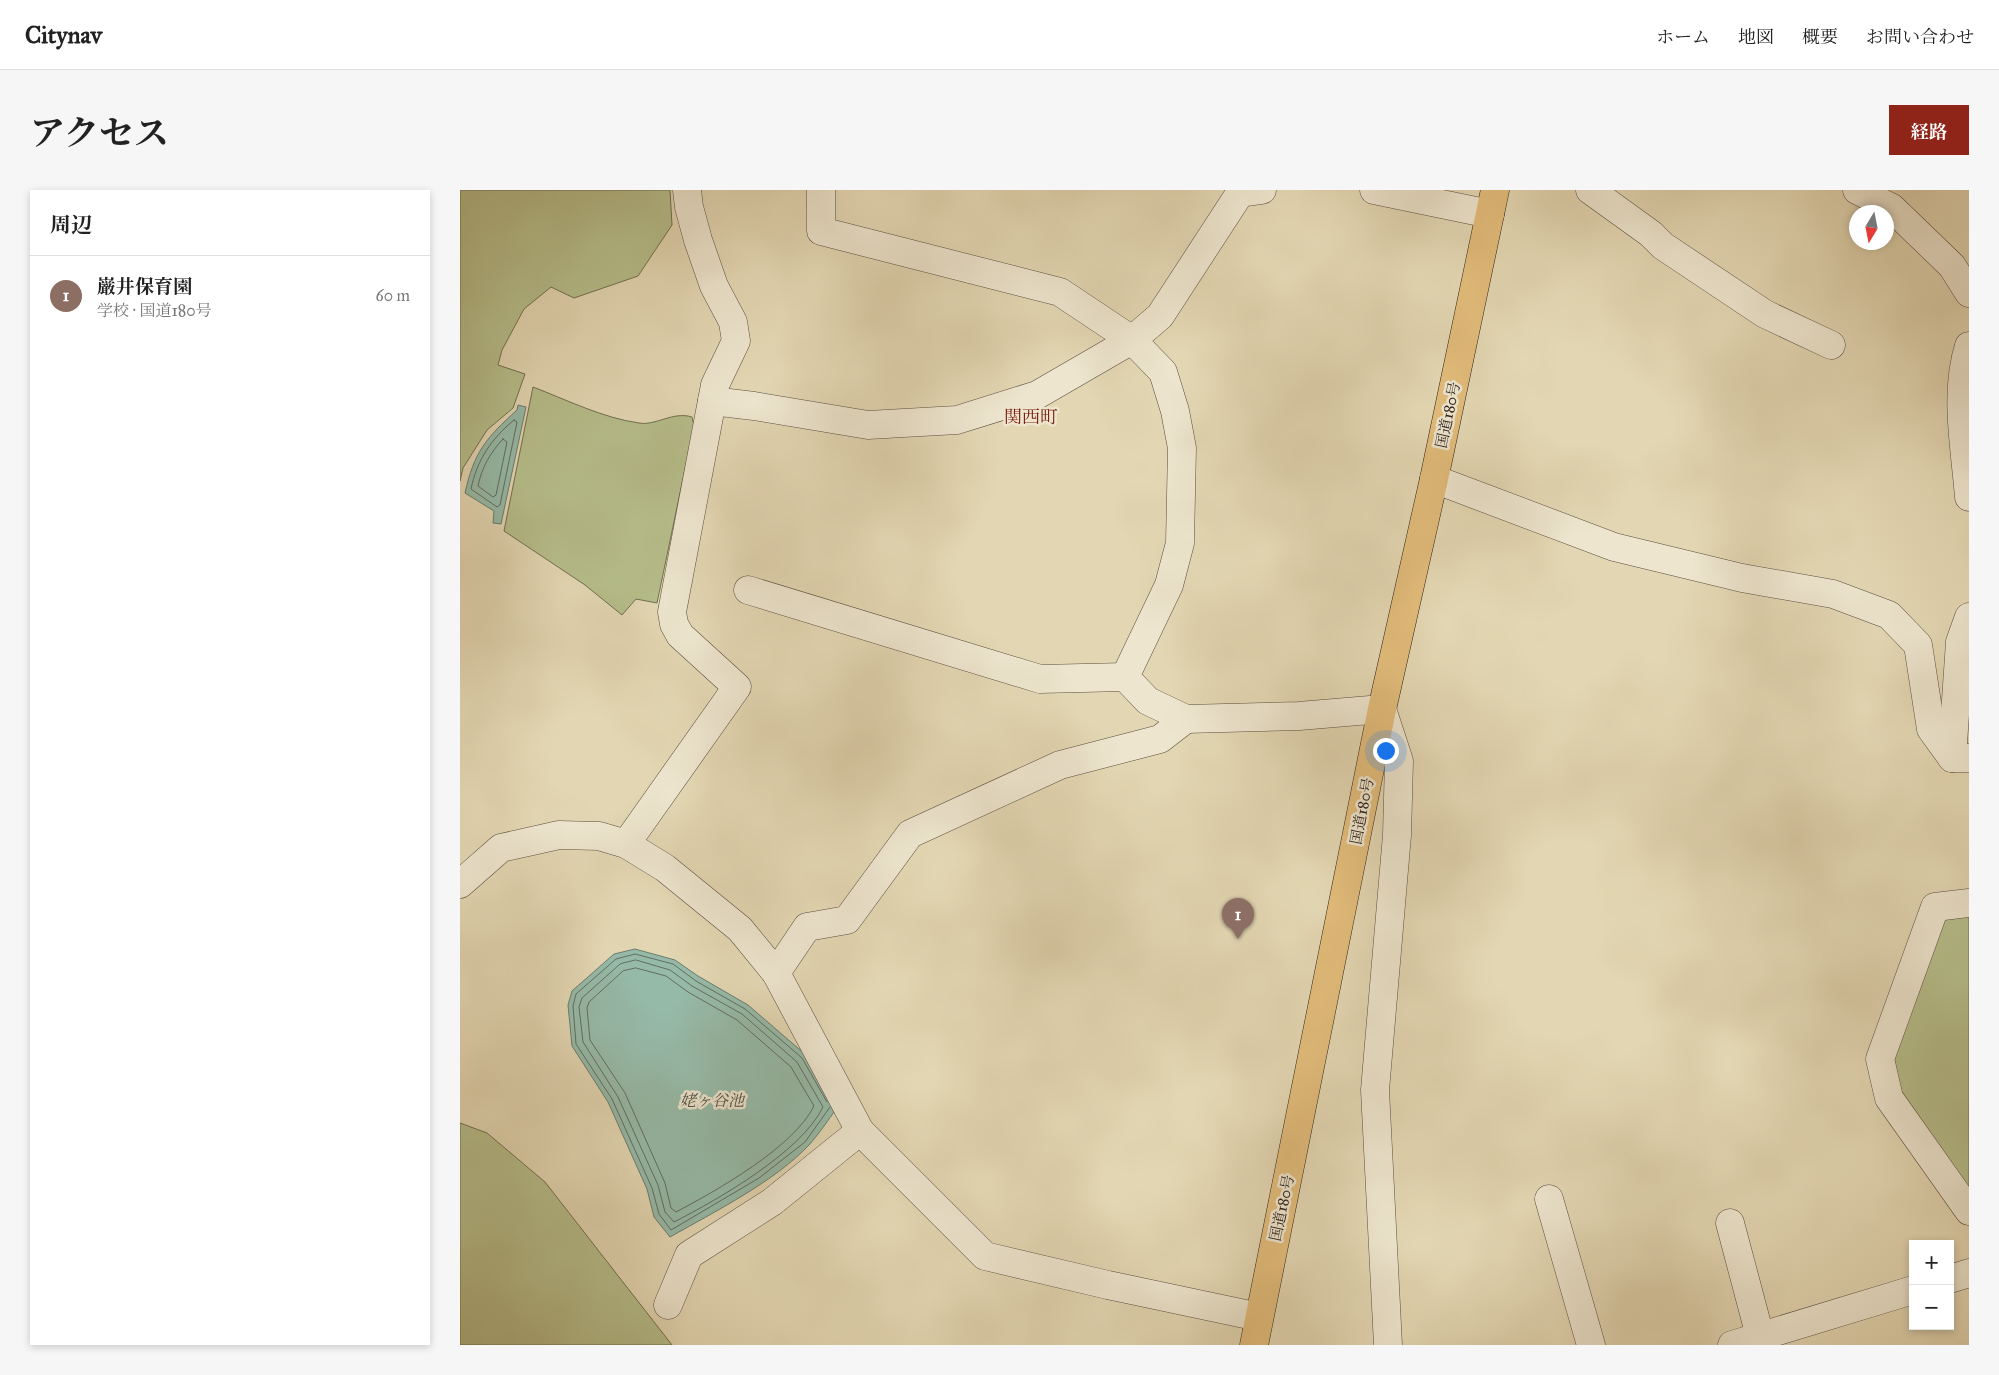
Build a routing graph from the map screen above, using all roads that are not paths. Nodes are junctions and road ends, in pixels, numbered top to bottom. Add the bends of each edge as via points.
1 (687, 190) edge
2 (821, 190) edge
3 (1262, 190) edge
4 (1374, 190) edge
5 (1590, 190) edge
6 (1857, 190) edge
7 (1492, 202) edge
8 (1967, 284) edge
9 (1132, 340) junction
10 (1831, 345) dead end
11 (1969, 346) edge
12 (712, 401) junction
13 (1434, 479) junction
14 (1969, 497) edge
15 (748, 590) dead end
16 (1969, 617) edge
17 (1125, 677) junction
18 (1382, 709) junction
19 (1186, 719) junction
20 (1961, 758) edge
21 (626, 844) junction
22 (460, 884) edge
23 (1969, 903) edge
24 (776, 973) junction
25 (860, 1131) junction
26 (1549, 1199) dead end
27 (1969, 1211) edge
28 (1730, 1223) dead end
29 (1969, 1273) edge
30 (1954, 1278) edge
31 (1909, 1291) edge
32 (668, 1305) dead end
33 (1259, 1317) junction
34 (1760, 1336) junction
35 (1254, 1345) edge
36 (1388, 1345) edge
37 (1590, 1345) edge
38 (1732, 1345) edge

1 - 12 street via 698,240 714,286 735,331 736,341 715,385
2 - 9 street via 821,231 1060,292
3 - 9 street via 1240,193 1160,316
4 - 7 street
5 - 10 street via 1663,246 1765,314
6 - 8 street via 1892,208
7 - 13 highway, 国道180号
9 - 12 street via 1037,394 957,420 868,425
9 - 17 street via 1163,372 1175,411 1182,458 1180,543 1169,585
11 - 14 street via 1962,368 1962,411
12 - 21 street via 672,612 680,634 737,687
13 - 18 highway, 国道180号
13 - 20 street via 1614,547 1742,578 1833,594 1889,615 1918,645 1931,729
15 - 17 street via 1040,679
16 - 20 street via 1960,642
17 - 19 street via 1148,701
18 - 19 street via 1299,716
18 - 33 highway, 国道180号
18 - 36 street via 1399,761 1397,835 1375,1090
19 - 24 street via 1160,739 1060,765 910,834 847,920 807,927
21 - 22 street via 599,836 559,835 501,848
21 - 24 street via 665,868 740,929
23 - 27 street via 1935,907 1880,1059 1890,1098
24 - 25 street
25 - 32 street via 772,1202 689,1255
25 - 33 street via 985,1256
26 - 37 street
28 - 34 street
29 - 30 street
31 - 34 street
33 - 35 highway, 国道180号
34 - 38 street

